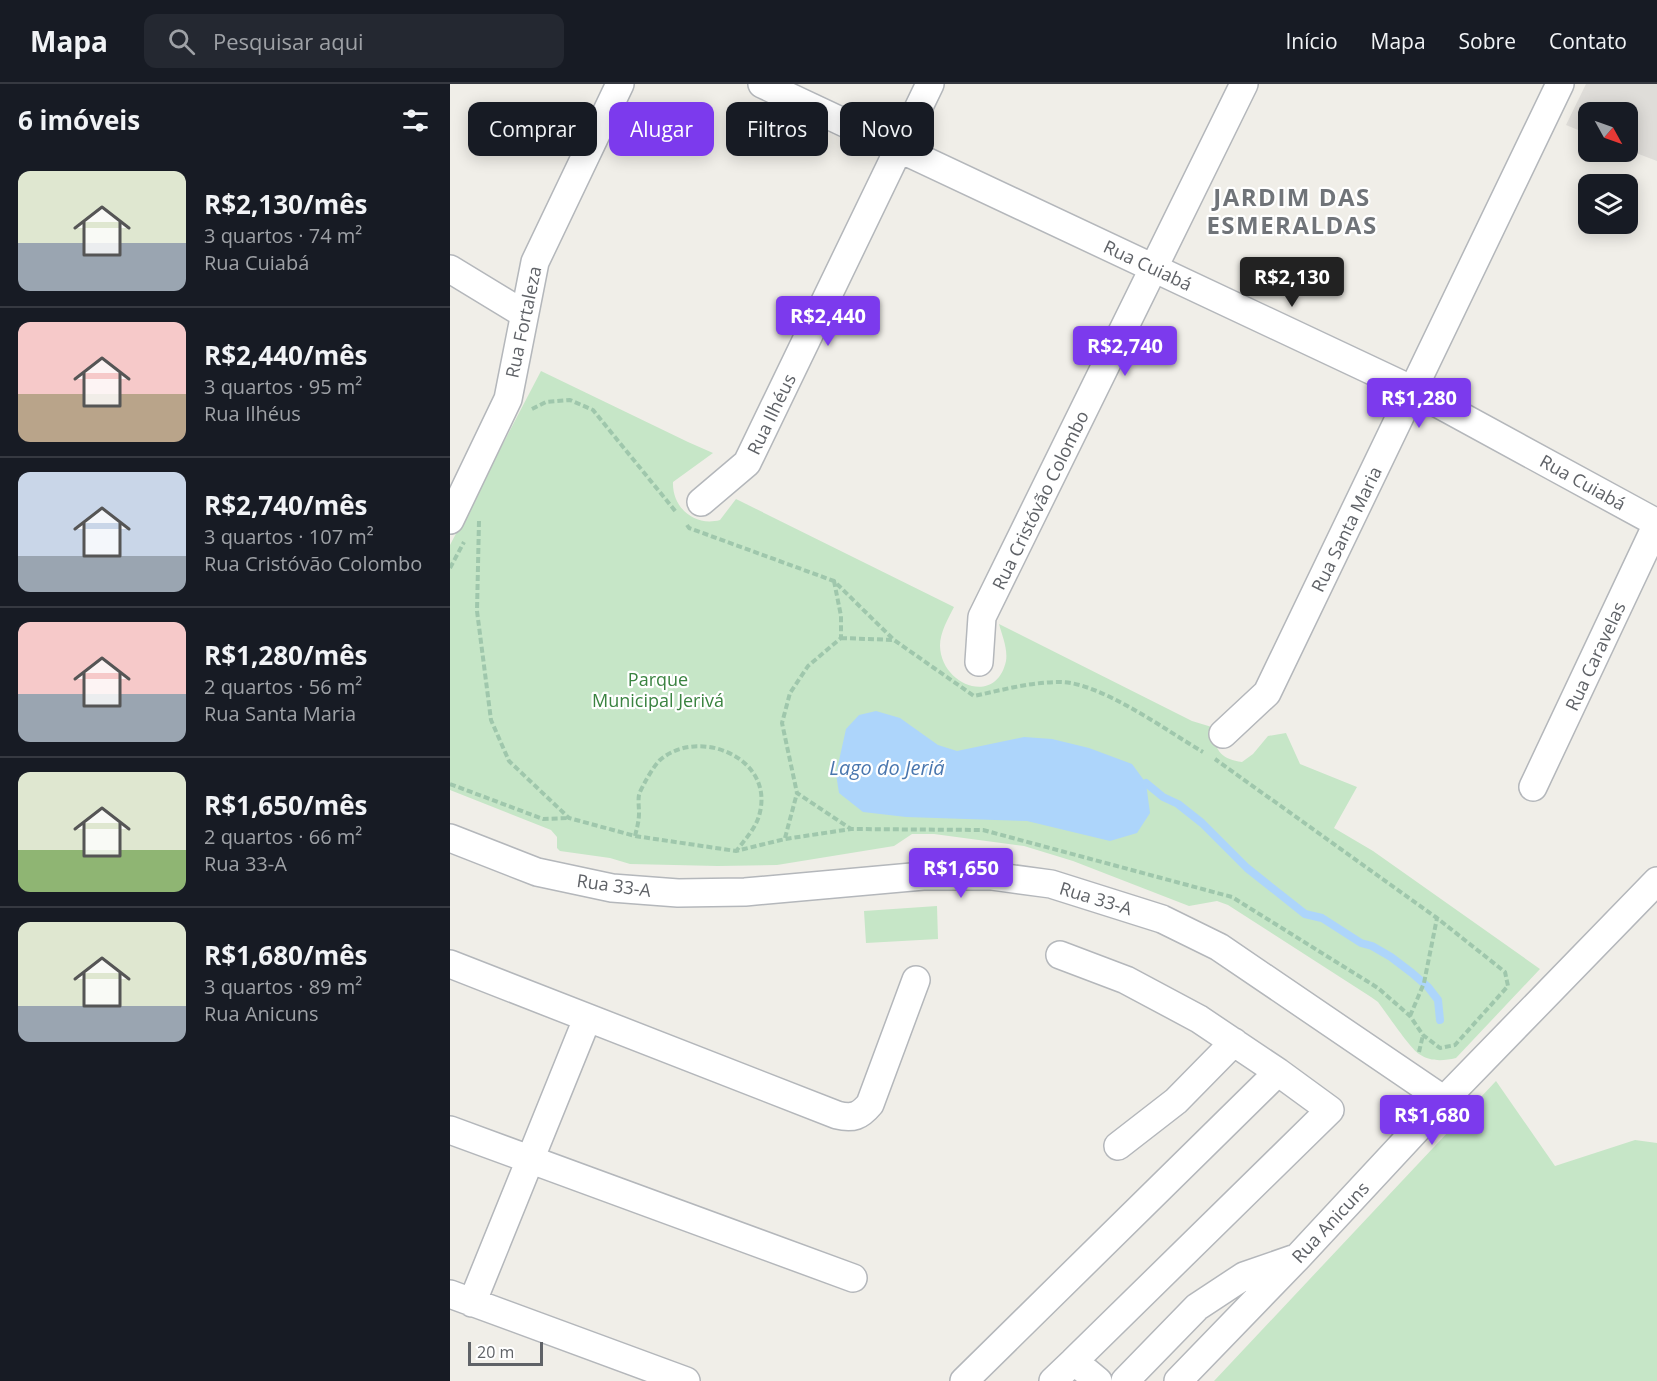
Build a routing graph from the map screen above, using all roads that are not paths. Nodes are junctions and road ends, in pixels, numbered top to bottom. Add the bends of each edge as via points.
1 (620, 84) edge
2 (762, 84) edge
3 (930, 84) edge
4 (1244, 84) edge
5 (1560, 84) edge
6 (921, 102) edge
7 (840, 120) edge
8 (895, 156) edge
9 (916, 156) edge
10 (1153, 268) junction
11 (450, 269) edge
12 (524, 314) junction
13 (1413, 390) junction
14 (701, 502) dead end
15 (450, 520) edge
16 (1657, 524) edge
17 (979, 662) dead end
18 (1223, 734) dead end
19 (1533, 787) dead end
20 (450, 838) edge
21 (1657, 881) edge
22 (1060, 955) dead end
23 (450, 964) edge
24 (916, 980) dead end
25 (587, 1019) junction
26 (1234, 1042) junction
27 (1278, 1072) junction
28 (1444, 1100) junction
29 (450, 1131) edge
30 (1118, 1146) dead end
31 (530, 1159) junction
32 (1297, 1258) junction
33 (853, 1278) dead end
34 (461, 1299) edge
35 (1074, 1361) junction
36 (686, 1381) edge
37 (964, 1381) edge
38 (1053, 1381) edge
39 (1098, 1381) edge
40 (1125, 1381) edge
41 (1178, 1381) edge

1 - 12 street, Rua Fortaleza via 535,262
2 - 7 street, Rua Cuiabá
3 - 6 street, Rua Ilhéus
4 - 10 street, Rua Cristóvão Colombo
5 - 13 street, Rua Santa Maria
8 - 14 street, Rua Ilhéus via 747,463
9 - 10 street, Rua Cuiabá
10 - 13 street, Rua Cuiabá
10 - 17 street, Rua Cristóvão Colombo via 982,617
11 - 12 street
12 - 15 street, Rua Fortaleza via 516,406
13 - 16 street, Rua Cuiabá
13 - 18 street, Rua Santa Maria via 1267,693
16 - 19 street, Rua Caravelas
20 - 28 street, Rua 33-A via 537,872 612,888 678,893 745,892 923,876 992,876 1051,884 1162,919 1219,947
21 - 28 street, Rua Anicuns
22 - 26 street via 1126,980 1199,1018
23 - 25 street
24 - 25 street via 870,1104 862,1114 850,1118
25 - 31 street
26 - 27 street
26 - 30 street via 1176,1101
27 - 35 street via 1330,1110
27 - 37 street
28 - 32 street, Rua Anicuns
29 - 31 street
31 - 33 street
31 - 34 street
32 - 40 street via 1244,1276 1197,1307
32 - 41 street, Rua Anicuns
34 - 36 street
35 - 38 street
35 - 39 street

